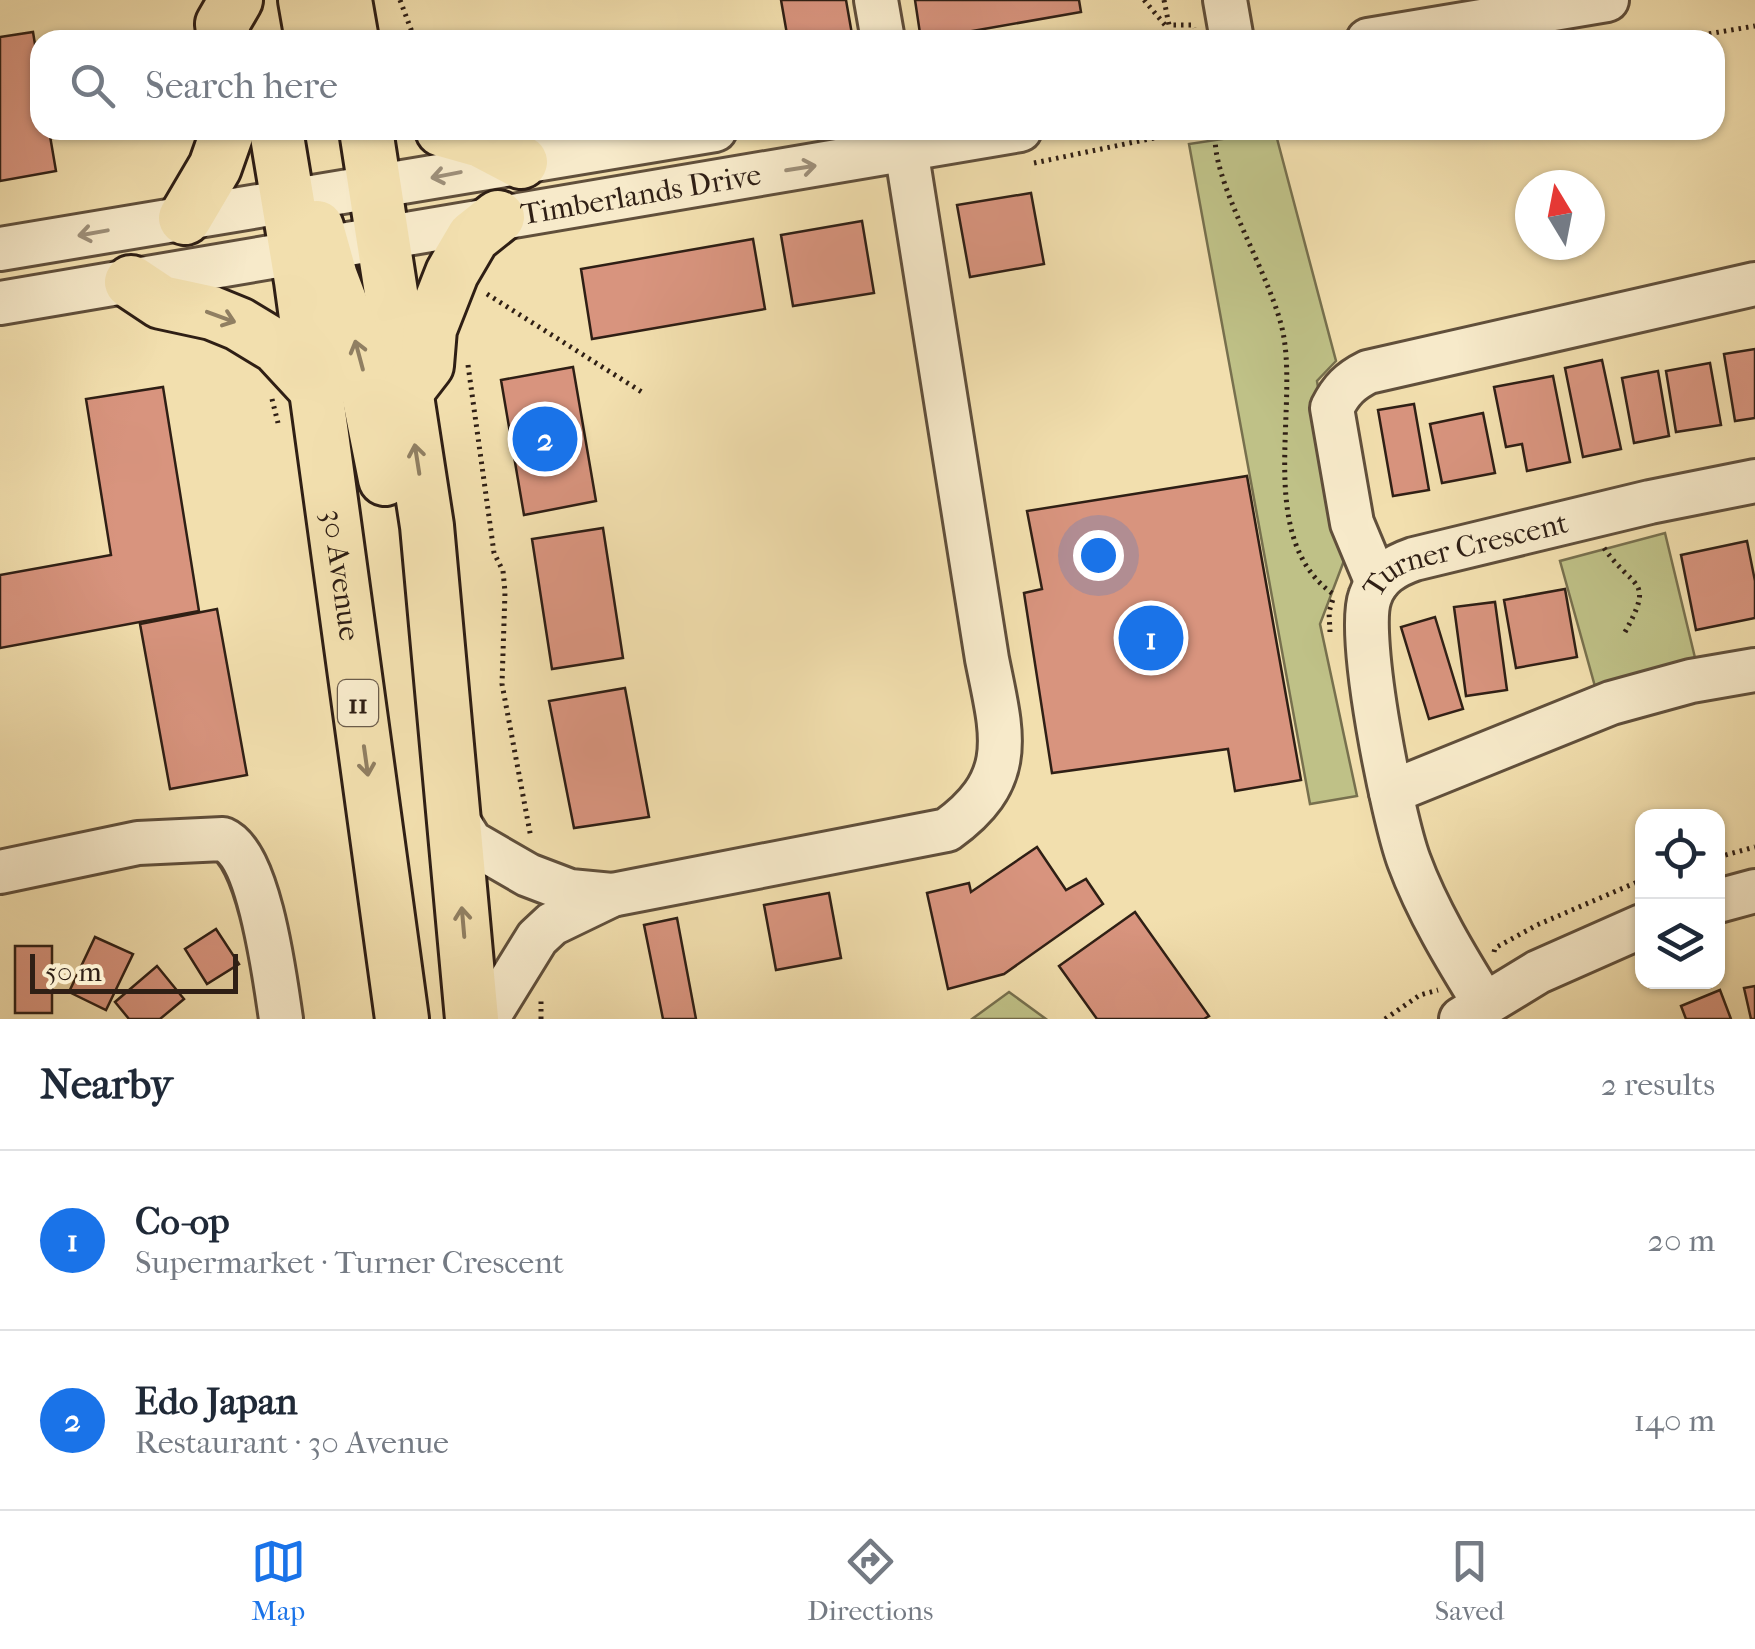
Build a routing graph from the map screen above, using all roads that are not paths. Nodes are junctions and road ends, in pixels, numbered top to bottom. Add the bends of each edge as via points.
1 (236, 0) edge
2 (254, 0) edge
3 (305, 0) edge
4 (345, 0) edge
5 (876, 0) edge
6 (1607, 0) edge
7 (223, 30) edge
8 (259, 30) edge
9 (310, 30) edge
10 (350, 30) edge
11 (881, 30) edge
12 (1428, 30) edge
13 (225, 140) edge
14 (278, 140) edge
15 (335, 140) edge
16 (366, 140) edge
17 (481, 140) edge
18 (654, 140) edge
19 (904, 140) edge
20 (1020, 148) edge
21 (521, 162) junction
22 (288, 202) junction
23 (367, 206) junction
24 (498, 217) junction
25 (185, 218) junction
26 (0, 249) edge
27 (310, 251) junction
28 (131, 282) junction
29 (1755, 284) edge
30 (0, 302) edge
31 (314, 387) junction
32 (406, 392) junction
33 (1755, 482) edge
34 (1372, 595) junction
35 (1755, 670) edge
36 (440, 684) junction
37 (1390, 792) junction
38 (453, 813) junction
39 (0, 872) edge
40 (1755, 890) edge
41 (612, 895) junction
42 (1725, 899) edge
43 (1635, 929) edge
44 (1472, 1011) edge
45 (281, 1019) edge
46 (402, 1019) edge
47 (472, 1019) edge
48 (487, 1019) edge

1 - 7 main road
2 - 8 main road
3 - 9 main road
4 - 10 main road
5 - 11 street
6 - 12 street
13 - 25 main road
14 - 22 main road, 30 Avenue / 11
15 - 23 main road
16 - 23 main road
17 - 21 main road
18 - 21 street, Timberlands Drive
19 - 20 street, Timberlands Drive
24 -> 19 street, Timberlands Drive
19 - 41 street via 1000,728 991,786 973,812 948,830
21 -> 23 street, Timberlands Drive
22 - 23 street
22 - 25 street
22 - 27 main road, 30 Avenue / 11
23 - 24 street, Timberlands Drive
23 - 27 street
23 - 32 main road
24 - 32 main road via 473,238 452,274 430,329 428,365
25 -> 26 street
27 - 28 street
27 - 31 main road, 30 Avenue / 11
36 -> 27 main road via 416,649 360,354 331,276
28 - 30 street
28 -> 31 main road via 161,302 239,324 277,347
29 - 34 street via 1354,379 1332,408
31 -> 46 main road, 30 Avenue / 11
36 -> 32 main road via 427,526
33 - 34 street, Turner Crescent via 1414,559 1396,566
34 - 37 street, Turner Crescent via 1366,634
35 - 37 street via 1612,702
36 - 38 main road
37 - 44 street, Turner Crescent
38 - 41 street via 471,842 528,874 570,891
47 -> 38 main road
39 - 45 street via 138,843 235,844 248,867 273,962
40 - 42 street
41 - 48 street via 537,938
43 - 44 street

